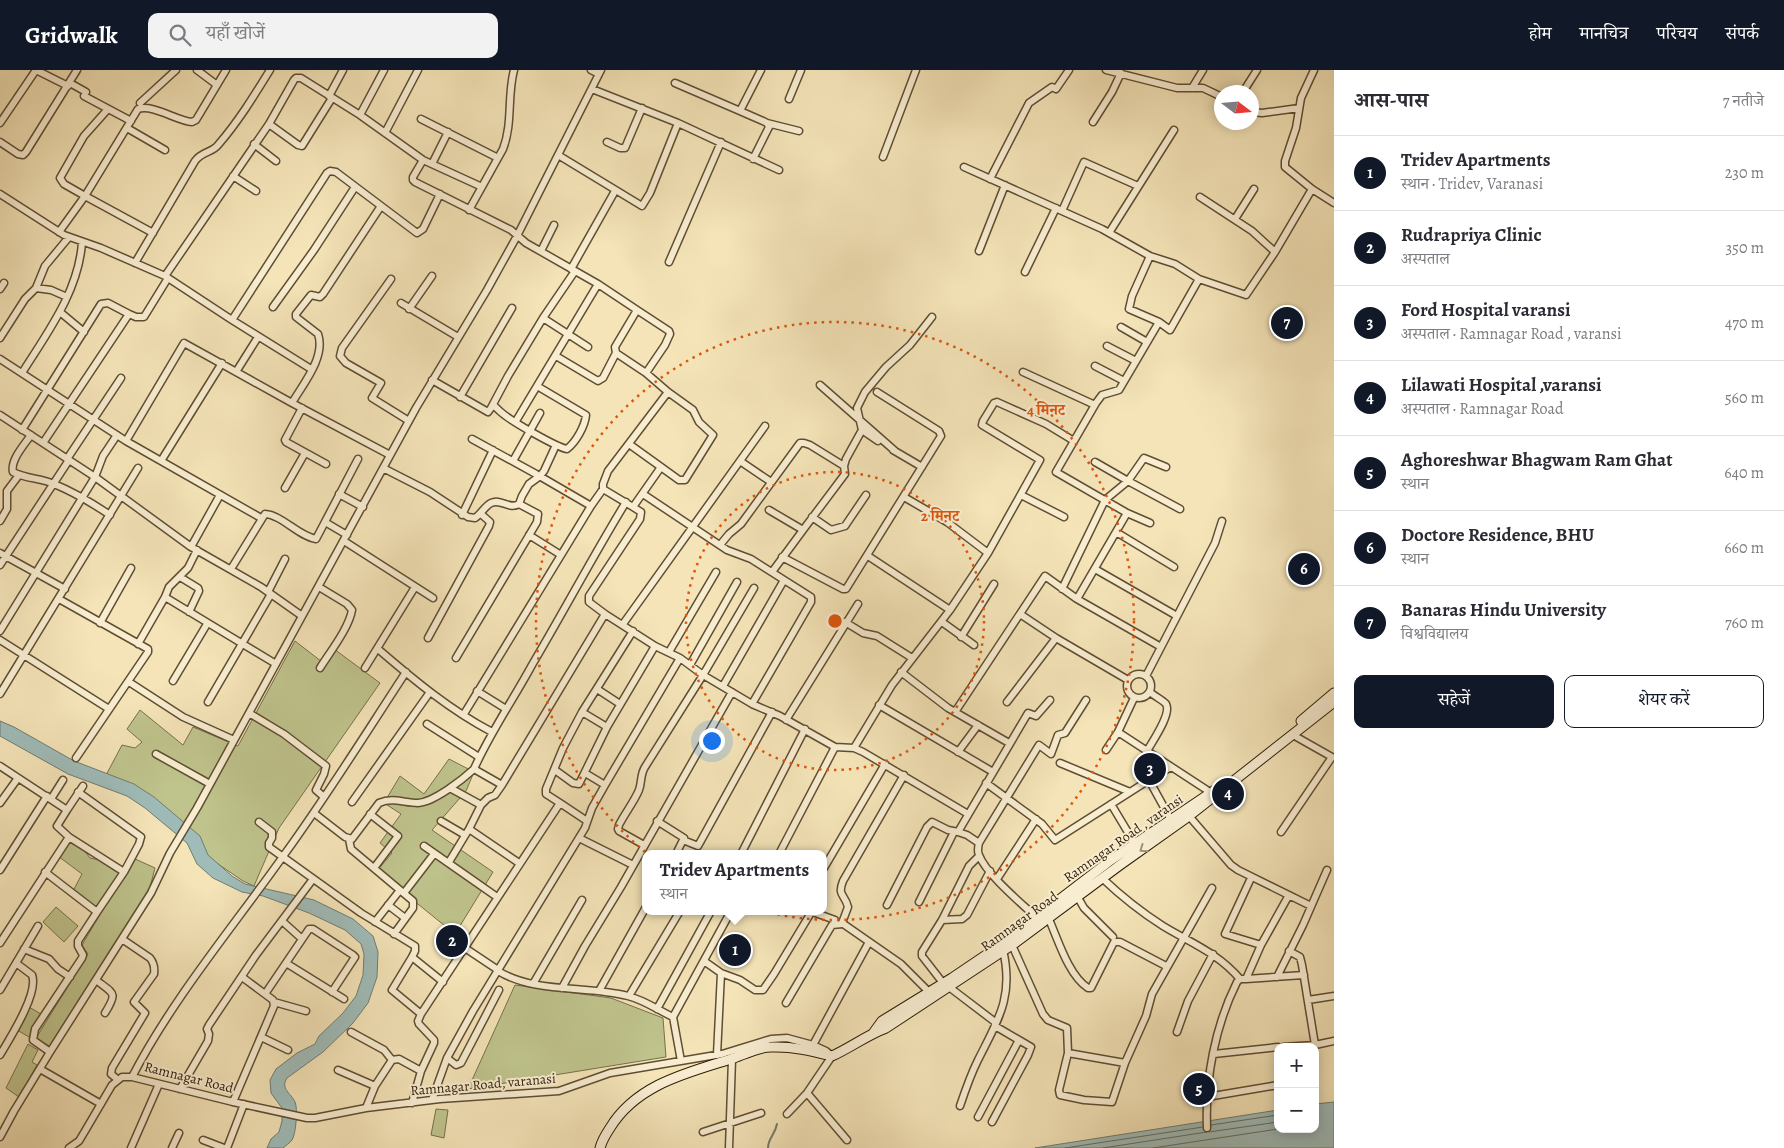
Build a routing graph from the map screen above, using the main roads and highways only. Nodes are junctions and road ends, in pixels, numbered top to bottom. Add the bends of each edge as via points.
1 (1334, 693) edge
2 (1333, 705) edge
3 (1213, 795) junction
4 (946, 985) junction
5 (874, 1032) junction
6 (600, 1148) edge

1 - 3 main road, Ramnagar Road , varansi via 1239,769
2 - 3 main road, Ramnagar Road
3 - 4 main road, Ramnagar Road , varansi via 1111,860
3 -> 4 main road, Ramnagar Road via 1012,945
4 - 5 main road, Ramnagar Road via 886,1028
4 - 5 main road, Ramnagar Road , varansi via 882,1021
5 - 6 main road, Ramnagar Road via 832,1056 810,1050 769,1047 666,1081 630,1103 614,1120

